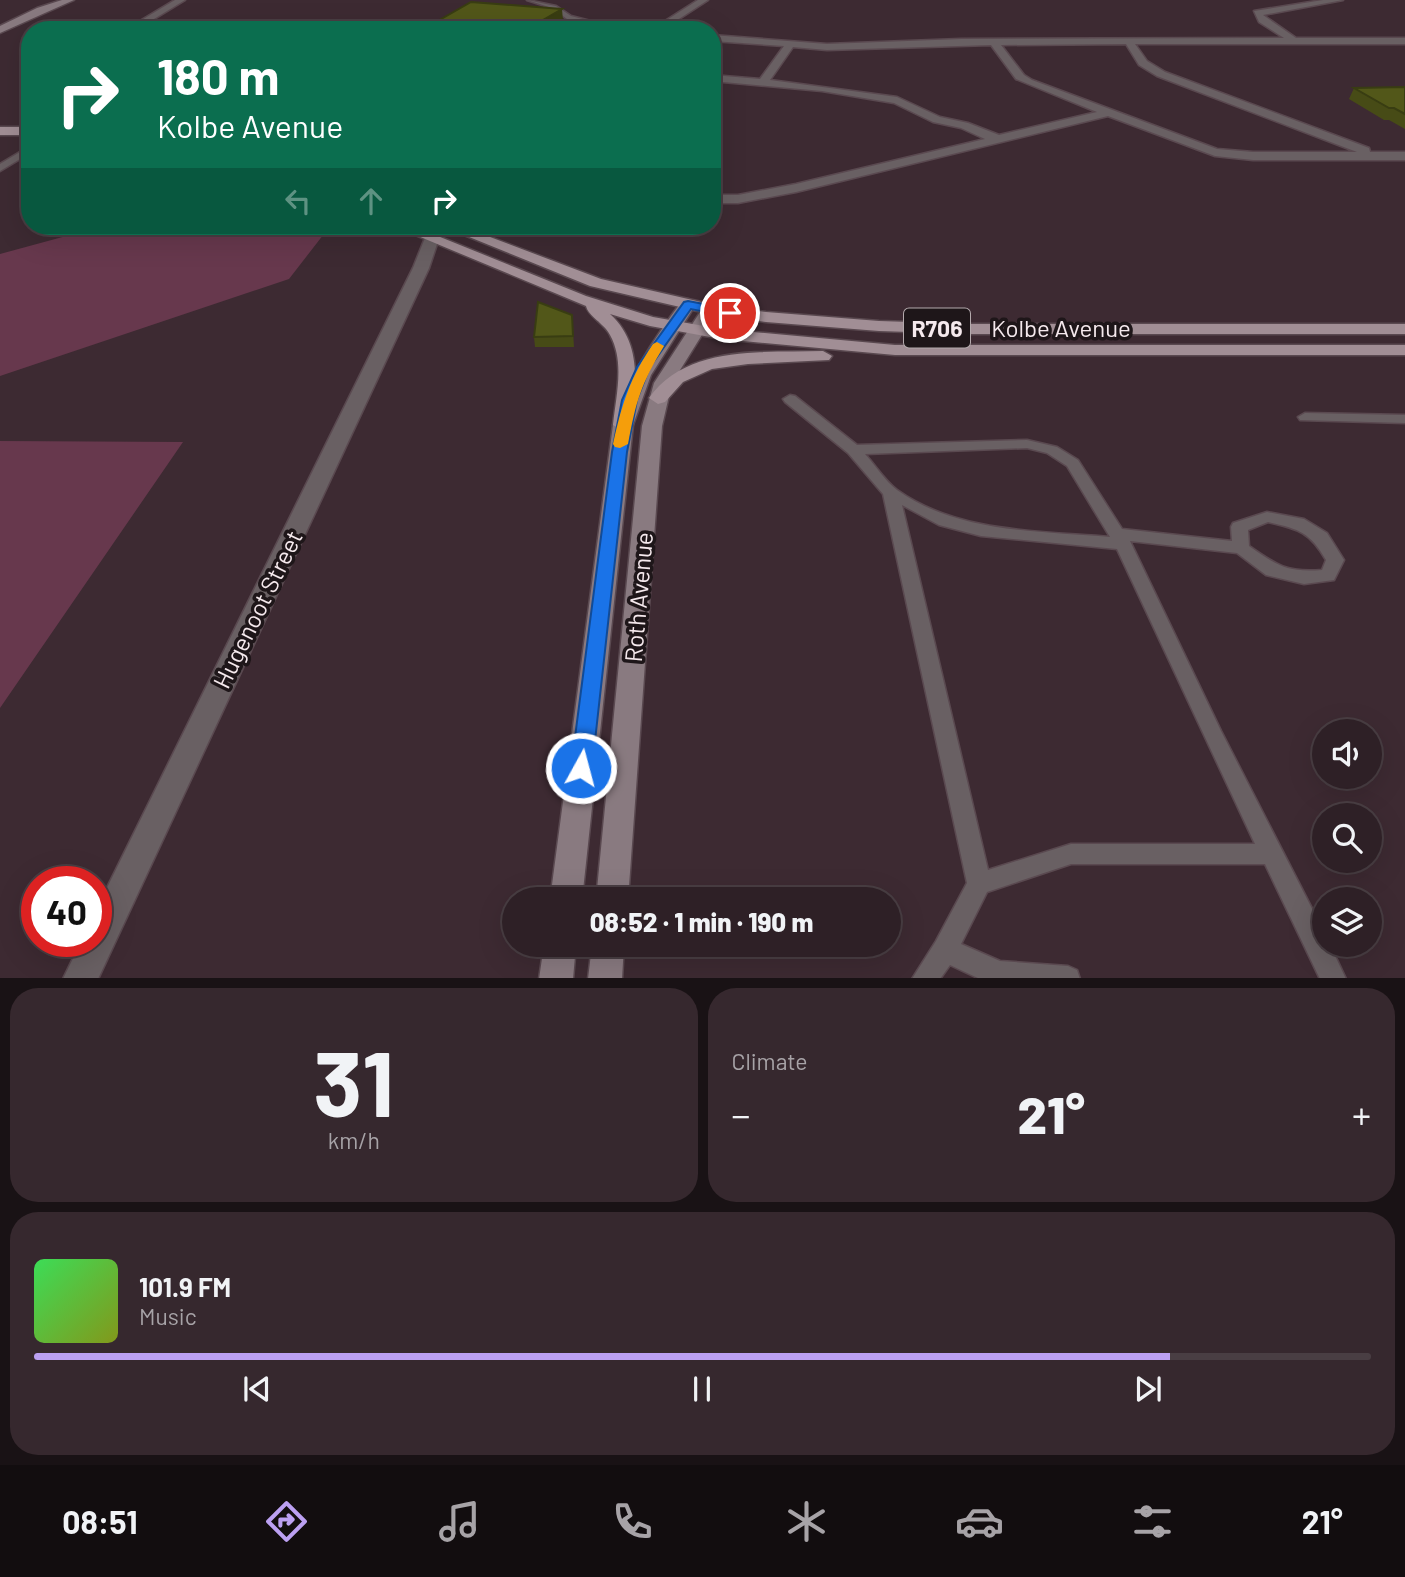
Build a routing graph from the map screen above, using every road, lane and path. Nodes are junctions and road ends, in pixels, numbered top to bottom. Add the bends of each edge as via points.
1 (43, 0) edge
2 (51, 0) edge
3 (70, 0) edge
4 (181, 0) edge
5 (530, 0) edge
6 (704, 0) edge
7 (1255, 0) edge
8 (1339, 0) edge
9 (32, 7) junction
10 (1271, 10) junction
11 (145, 21) edge
12 (584, 21) edge
13 (670, 21) edge
14 (0, 22) edge
15 (13, 23) junction
16 (0, 30) edge
17 (721, 39) edge
18 (1128, 41) junction
19 (1294, 41) junction
20 (1405, 41) edge
21 (994, 42) junction
22 (789, 46) junction
23 (721, 79) edge
24 (763, 82) junction
25 (1105, 113) junction
26 (0, 120) edge
27 (21, 120) edge
28 (0, 131) edge
29 (21, 131) edge
30 (1000, 139) junction
31 (21, 155) edge
32 (1380, 156) junction
33 (1405, 156) edge
34 (0, 168) edge
35 (721, 199) edge
36 (438, 235) edge
37 (446, 235) edge
38 (449, 235) edge
39 (580, 299) junction
40 (688, 304) junction
41 (710, 309) junction
42 (673, 326) junction
43 (1405, 329) edge
44 (695, 330) junction
45 (895, 350) junction
46 (1405, 350) edge
47 (658, 398) junction
48 (790, 399) dead end
49 (1305, 417) dead end
50 (1405, 419) edge
51 (623, 425) junction
52 (853, 450) junction
53 (891, 493) junction
54 (1120, 539) junction
55 (1241, 548) junction
56 (1270, 854) junction
57 (979, 884) junction
58 (568, 887) edge
59 (613, 887) edge
60 (945, 950) junction
61 (559, 957) edge
62 (607, 957) edge
63 (80, 978) edge
64 (556, 978) edge
65 (605, 978) edge
66 (924, 978) edge
67 (1068, 978) edge
68 (1334, 978) edge

1 - 9 street
2 - 9 street
3 - 15 street
4 - 11 street
5 - 12 lane
6 - 13 street
7 - 10 street
8 - 10 street
9 - 14 street
10 - 19 street via 1258,16
14 - 15 street
15 - 16 street
17 - 22 street
18 - 19 street
18 - 21 street
18 - 32 street via 1143,63 1161,74
19 - 20 street
21 - 22 street
21 - 25 street via 1020,77
22 - 24 street
23 - 24 street
24 - 30 street via 897,100 937,120
25 - 30 street
25 - 32 street via 1227,153
26 - 27 main road
28 - 29 main road
30 - 35 street via 796,188
31 - 34 lane
32 - 33 street
36 - 63 street, Hugenoot Street
37 - 39 main road, Kolbe Avenue / R706
38 - 40 main road, Kolbe Avenue / R706 via 621,290
39 - 42 main road, Kolbe Avenue / R706
39 - 51 main road via 612,323 622,337 627,365
40 - 41 main road, Kolbe Avenue / R706
40 - 42 street, Roth Avenue
41 - 43 main road, Kolbe Avenue / R706 via 879,327
41 - 44 street, Roth Avenue
42 - 44 main road, Kolbe Avenue / R706
42 - 51 street, Roth Avenue via 637,380
44 - 45 main road, Kolbe Avenue / R706
44 - 47 street, Roth Avenue
45 - 46 main road, Kolbe Avenue / R706
45 - 47 main road via 710,365 676,378
47 - 59 street, Roth Avenue via 649,452
48 - 52 lane
49 - 50 lane
51 - 58 street, Roth Avenue
52 - 53 lane
52 - 54 lane via 1027,444 1052,450 1073,463
53 - 54 lane via 945,521 981,531
53 - 57 lane
54 - 55 lane
54 - 56 lane
55 - 55 lane via 1272,571 1304,578 1328,576 1335,560 1321,537 1298,523 1267,517 1239,527
56 - 57 lane via 1071,854
56 - 68 lane
57 - 60 lane
60 - 66 lane
60 - 67 lane via 999,974
61 - 64 street
62 - 65 street

